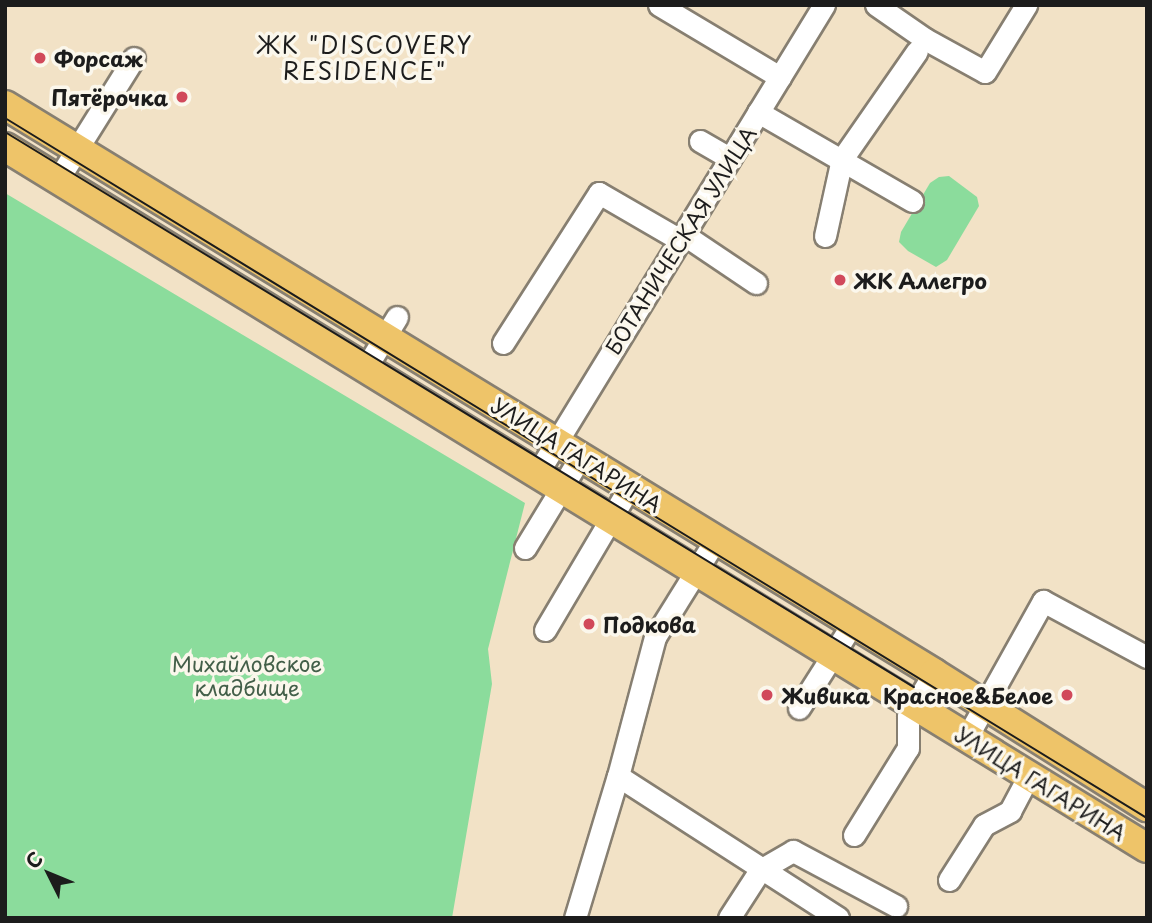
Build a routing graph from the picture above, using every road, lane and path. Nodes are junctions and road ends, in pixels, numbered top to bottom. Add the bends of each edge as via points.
1 (659, 5) edge
2 (824, 5) edge
3 (876, 5) edge
4 (1026, 5) edge
5 (917, 51) dead end
6 (134, 58) dead end
7 (780, 77) junction
8 (5, 105) edge
9 (758, 112) junction
10 (700, 141) dead end
11 (5, 147) edge
12 (78, 148) junction
13 (730, 158) junction
14 (842, 159) junction
15 (57, 181) junction
16 (912, 201) dead end
17 (825, 236) dead end
18 (681, 237) junction
19 (756, 283) dead end
20 (391, 326) junction
21 (503, 343) dead end
22 (365, 369) junction
23 (557, 441) junction
24 (581, 456) junction
25 (537, 474) junction
26 (630, 486) junction
27 (561, 489) junction
28 (610, 519) junction
29 (716, 538) junction
30 (524, 548) dead end
31 (696, 572) junction
32 (853, 623) junction
33 (545, 630) dead end
34 (832, 655) junction
35 (1147, 657) edge
36 (934, 673) junction
37 (914, 705) junction
38 (985, 705) junction
39 (799, 708) dead end
40 (967, 737) junction
41 (618, 776) junction
42 (1029, 776) junction
43 (1147, 807) edge
44 (1010, 811) junction
45 (855, 835) dead end
46 (998, 837) dead end
47 (1147, 848) edge
48 (760, 870) junction
49 (949, 880) dead end
50 (896, 906) dead end
51 (575, 918) edge
52 (729, 918) edge
53 (838, 918) edge

1 - 7 street
2 - 7 street, БОТАНИЧЕСКАЯ УЛИЦА
3 - 4 street via 985,72
5 - 14 street
6 - 12 street
7 - 9 street, БОТАНИЧЕСКАЯ УЛИЦА
8 - 12 main road, УЛИЦА ГАГАРИНА
9 - 13 street, БОТАНИЧЕСКАЯ УЛИЦА
9 - 14 street
10 - 13 street
11 - 15 main road, УЛИЦА ГАГАРИНА
12 - 15 street
12 - 20 main road, УЛИЦА ГАГАРИНА
13 - 18 street, БОТАНИЧЕСКАЯ УЛИЦА
14 - 16 street
14 - 17 street
15 - 22 main road, УЛИЦА ГАГАРИНА
18 - 19 street
18 - 21 street via 599,193
18 - 23 street, БОТАНИЧЕСКАЯ УЛИЦА
20 - 22 street
20 - 23 main road, УЛИЦА ГАГАРИНА
22 - 25 main road, УЛИЦА ГАГАРИНА
23 - 24 main road, УЛИЦА ГАГАРИНА
23 - 25 street, БОТАНИЧЕСКАЯ УЛИЦА
24 - 26 main road, УЛИЦА ГАГАРИНА
24 - 27 street
25 - 27 main road, УЛИЦА ГАГАРИНА
26 - 28 street
26 - 29 main road, УЛИЦА ГАГАРИНА
27 - 28 main road, УЛИЦА ГАГАРИНА
27 - 30 street
28 - 31 main road, УЛИЦА ГАГАРИНА
28 - 33 street
29 - 31 street
29 - 32 main road, УЛИЦА ГАГАРИНА
31 - 34 main road, УЛИЦА ГАГАРИНА
31 - 41 street via 655,637
32 - 34 street
32 - 36 main road, УЛИЦА ГАГАРИНА
34 - 37 main road, УЛИЦА ГАГАРИНА
34 - 39 street
35 - 38 street via 1044,601
36 - 37 street
36 - 38 main road, УЛИЦА ГАГАРИНА
37 - 40 main road, УЛИЦА ГАГАРИНА
37 - 45 street via 908,716 908,748
38 - 40 street
38 - 43 main road, УЛИЦА ГАГАРИНА
40 - 42 main road, УЛИЦА ГАГАРИНА
41 - 48 street
41 - 51 street
42 - 44 street
42 - 47 main road, УЛИЦА ГАГАРИНА
44 - 46 street
44 - 49 street via 984,825
48 - 50 street via 793,851
48 - 52 street
48 - 53 street

